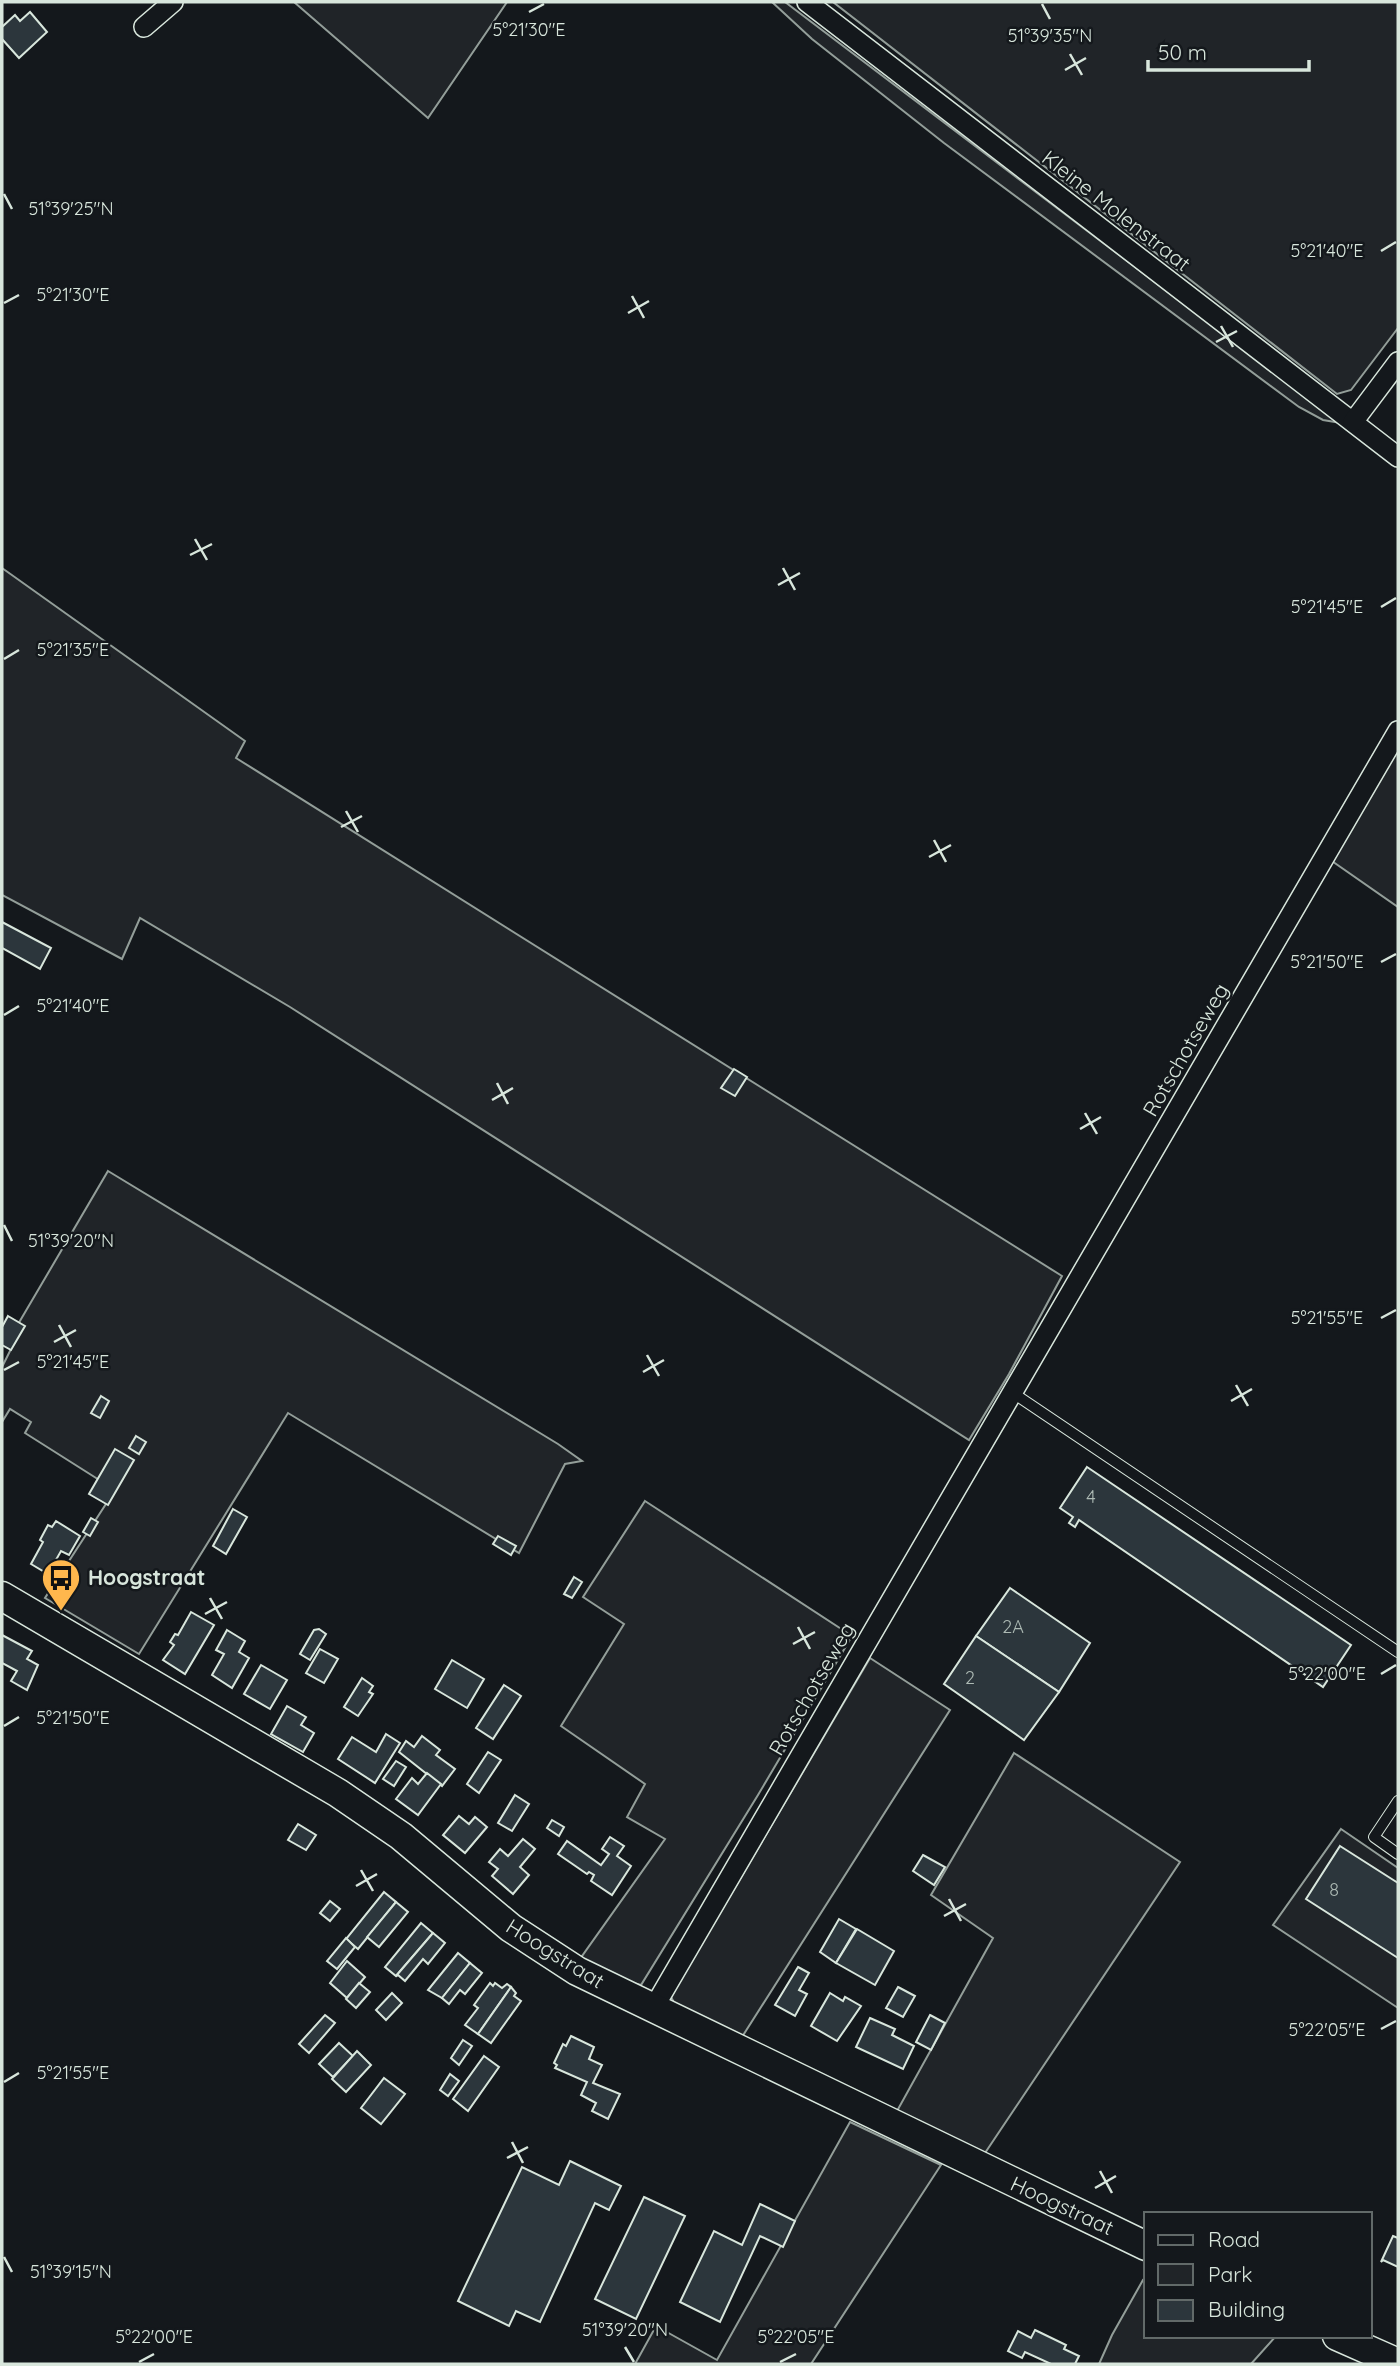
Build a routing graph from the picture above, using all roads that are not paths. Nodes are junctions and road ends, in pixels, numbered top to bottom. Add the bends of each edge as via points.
1 (173, 2) edge
2 (807, 2) edge
3 (144, 27) dead end
4 (1398, 362) edge
5 (1353, 422) junction
6 (1398, 457) edge
7 (1398, 731) edge
8 (1013, 1393) junction
9 (2, 1596) edge
10 (1398, 1652) edge
11 (1398, 1801) edge
12 (1398, 1854) edge
13 (653, 2009) junction
14 (1144, 2245) edge
15 (1342, 2338) edge
16 (1398, 2363) edge

1 - 3 street
2 - 5 street, Kleine Molenstraat
4 - 5 street
5 - 6 street, Kleine Molenstraat
7 - 8 street, Rotschotseweg
8 - 10 lane
8 - 13 street, Rotschotseweg
9 - 13 street, Hoogstraat via 332,1789 401,1836 536,1946
11 - 12 lane via 1374,1837
13 - 14 street, Hoogstraat
15 - 16 street

